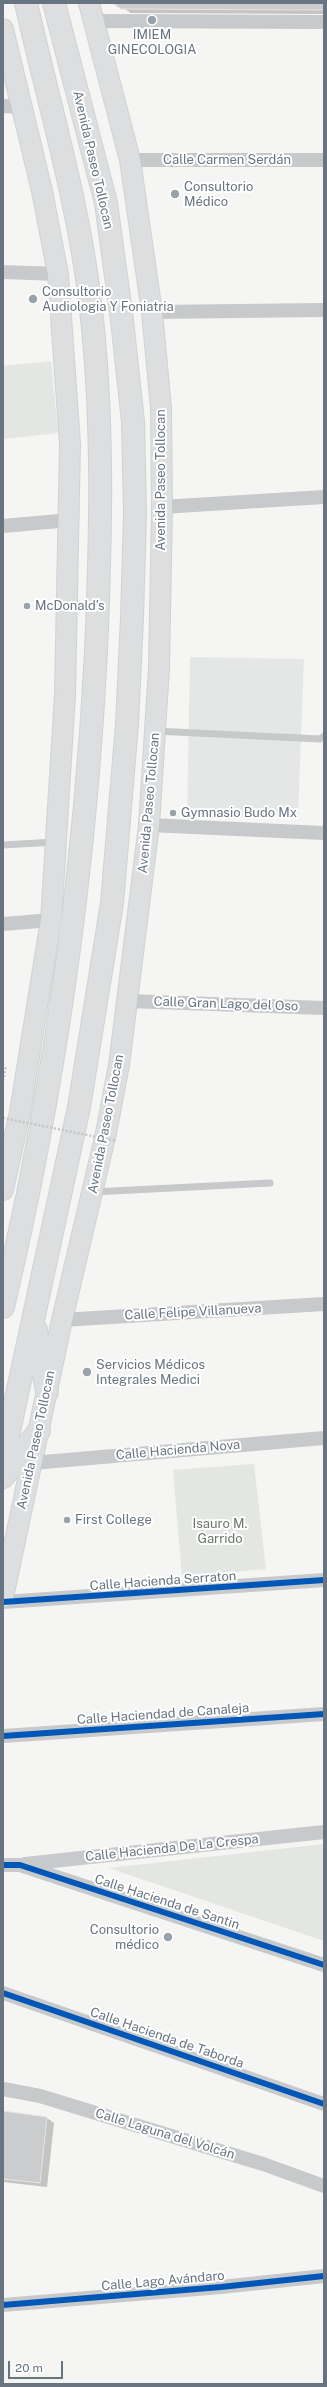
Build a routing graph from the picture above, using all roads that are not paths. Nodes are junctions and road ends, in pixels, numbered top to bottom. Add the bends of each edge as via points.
1 (26, 3) edge
2 (54, 3) edge
3 (91, 12) edge
4 (324, 22) edge
5 (3, 29) edge
6 (12, 107) edge
7 (130, 160) junction
8 (324, 160) edge
9 (3, 272) edge
10 (58, 274) junction
11 (324, 310) edge
12 (152, 312) junction
13 (324, 497) edge
14 (162, 507) junction
15 (70, 520) junction
16 (3, 526) edge
17 (155, 731) junction
18 (324, 736) edge
19 (149, 825) junction
20 (324, 833) edge
21 (56, 842) junction
22 (3, 846) edge
23 (51, 920) junction
24 (3, 924) edge
25 (128, 1001) junction
26 (324, 1008) edge
27 (270, 1183) dead end
28 (3, 1190) edge
29 (92, 1192) junction
30 (24, 1218) junction
31 (3, 1247) edge
32 (324, 1304) edge
33 (3, 1307) edge
34 (34, 1320) junction
35 (62, 1320) junction
36 (47, 1392) junction
37 (39, 1431) junction
38 (324, 1438) edge
39 (3, 1459) edge
40 (32, 1463) junction
41 (3, 1477) edge
42 (324, 1580) edge
43 (3, 1597) edge
44 (3, 1602) edge
45 (324, 1714) edge
46 (3, 1736) edge
47 (324, 1832) edge
48 (3, 1865) edge
49 (20, 1865) junction
50 (324, 1965) edge
51 (3, 1993) edge
52 (3, 2089) edge
53 (324, 2104) edge
54 (324, 2186) edge
55 (324, 2276) edge
56 (3, 2305) edge

1 - 30 highway via 74,210 90,298 98,389 100,483 93,712 75,906 47,1094
2 - 34 highway, Avenida Paseo Tollocan via 106,203 133,422 135,514 127,724 112,903 79,1107
3 - 4 street
3 - 7 main road, Avenida Paseo Tollocan
5 - 6 main road
6 - 10 main road via 42,191
7 - 8 street, Calle Carmen Serdán
7 - 12 main road, Avenida Paseo Tollocan
9 - 10 street
10 - 15 main road via 70,444
11 - 12 street
12 - 14 main road, Avenida Paseo Tollocan via 161,408
13 - 14 street
14 - 17 main road, Avenida Paseo Tollocan via 159,668
15 - 16 street
15 - 21 main road via 65,695
17 - 18 lane via 320,739
17 - 19 main road, Avenida Paseo Tollocan
19 - 20 street
19 - 25 main road, Avenida Paseo Tollocan
21 - 22 lane
21 - 23 main road
23 - 24 street
23 - 28 main road via 20,1112
25 - 26 street, Calle Gran Lago del Oso
25 - 29 main road, Avenida Paseo Tollocan via 113,1095
27 - 29 lane
29 - 35 main road, Avenida Paseo Tollocan
30 - 31 highway
30 - 33 highway
32 - 35 street, Calle Felipe Villanueva
34 - 36 highway
34 - 39 highway, Avenida Paseo Tollocan
35 - 36 main road, Avenida Paseo Tollocan
36 - 37 main road, Avenida Paseo Tollocan
37 - 40 main road, Avenida Paseo Tollocan
37 - 41 highway
38 - 40 street, Calle Hacienda Nova
40 - 43 main road, Avenida Paseo Tollocan
42 - 44 street, Calle Hacienda Serraton
45 - 46 street, Calle Haciendad de Canaleja
47 - 49 street, Calle Hacienda De La Crespa
48 - 49 street, Calle Hacienda de Santin
49 - 50 street, Calle Hacienda de Santin
51 - 53 street, Calle Hacienda de Taborda
52 - 54 street, Calle Laguna del Volcán via 55,2101 264,2164
55 - 56 street, Calle Lago Avándaro via 214,2288

